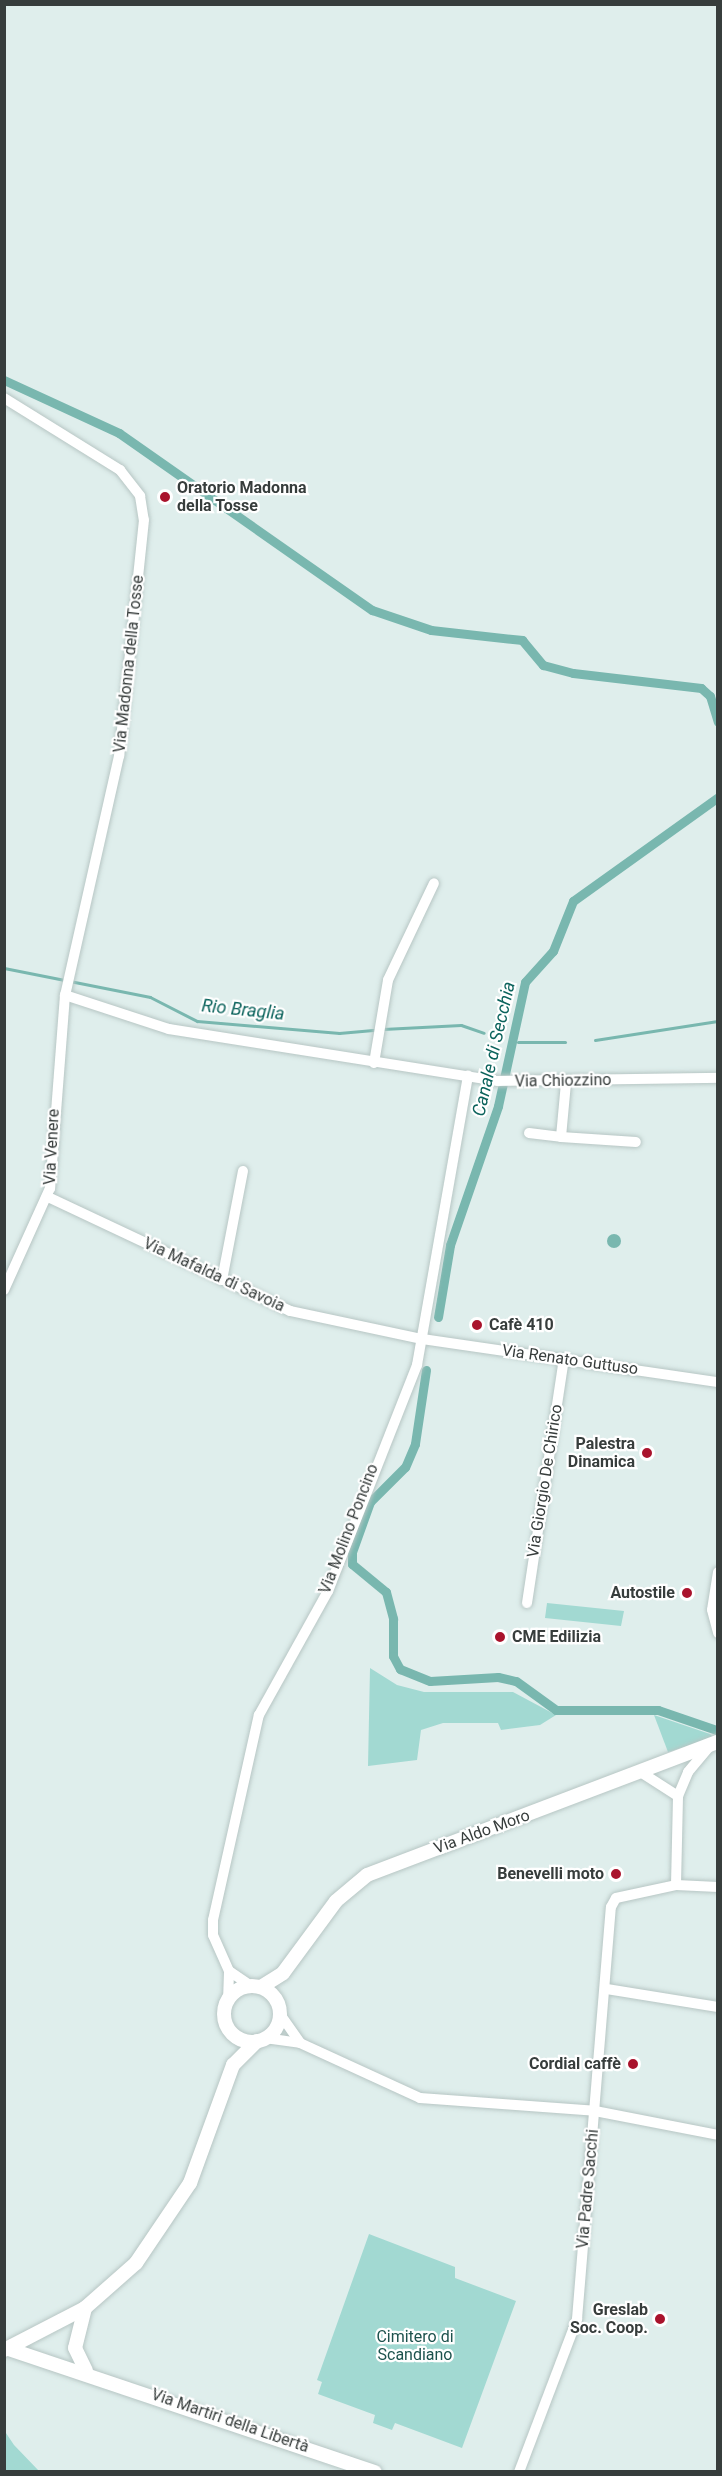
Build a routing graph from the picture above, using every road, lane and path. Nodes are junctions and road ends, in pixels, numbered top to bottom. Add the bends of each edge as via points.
1 (4, 398) edge
2 (434, 883) dead end
3 (66, 987) junction
4 (374, 1063) junction
5 (468, 1075) junction
6 (717, 1078) edge
7 (566, 1083) junction
8 (529, 1133) dead end
9 (561, 1137) junction
10 (636, 1142) dead end
11 (243, 1171) dead end
12 (48, 1197) junction
13 (222, 1280) junction
14 (4, 1290) edge
15 (422, 1339) junction
16 (564, 1359) junction
17 (717, 1382) edge
18 (717, 1572) edge
19 (527, 1603) dead end
20 (717, 1633) edge
21 (714, 1744) edge
22 (642, 1773) junction
23 (678, 1796) junction
24 (675, 1885) junction
25 (717, 1887) edge
26 (229, 1971) junction
27 (283, 1973) junction
28 (256, 1987) junction
29 (607, 1989) junction
30 (228, 2001) junction
31 (717, 2007) edge
32 (280, 2010) junction
33 (233, 2033) junction
34 (261, 2040) junction
35 (300, 2043) junction
36 (233, 2065) junction
37 (595, 2111) junction
38 (717, 2135) edge
39 (86, 2308) junction
40 (53, 2329) junction
41 (75, 2348) junction
42 (7, 2349) edge
43 (86, 2371) junction
44 (375, 2472) edge
45 (519, 2472) edge

1 - 3 street, Via Madonna della Tosse via 120,470 136,487 144,509 119,756
2 - 4 street via 398,952 382,1011
3 - 4 street, Via Chiozzino via 169,1029
3 - 12 street, Via Venere
4 - 5 street, Via Chiozzino
5 - 7 street, Via Chiozzino via 503,1081
5 - 15 street, Via Molino Poncino
6 - 7 street, Via Chiozzino
7 - 9 street
8 - 9 street
9 - 10 street
11 - 13 street
12 - 13 street, Via Mafalda di Savoia
12 - 14 street, Via Venere
13 - 15 street, Via Mafalda di Savoia via 290,1311
15 - 16 street, Via Renato Guttuso
15 - 26 street, Via Molino Poncino via 328,1591 259,1715 213,1920 213,1935
16 - 17 street, Via Renato Guttuso
16 - 19 street, Via Giorgio De Chirico
18 - 20 street via 712,1610
21 - 22 main road, Via Aldo Moro
21 - 23 street via 688,1772
22 - 23 street
22 - 27 main road, Via Aldo Moro via 367,1875 336,1900
23 - 24 street
24 - 25 street
24 - 29 street, Via Padre Sacchi via 616,1898 611,1907
26 - 28 street
26 - 30 street, Via Molino Poncino
27 - 28 main road, Via Aldo Moro
27 - 32 main road, Via Aldo Moro
28 - 30 main road
28 - 32 main road
29 - 31 street
29 - 37 street, Via Padre Sacchi
30 - 33 main road via 225,2021
32 - 34 main road
32 - 35 street
33 - 34 main road
33 - 36 main road
34 - 35 street
34 - 36 main road
35 - 37 street via 420,2098
36 - 39 main road via 190,2182 171,2216 136,2263
37 - 38 street
37 - 45 street, Via Padre Sacchi via 577,2319
39 - 40 main road
39 - 41 main road
40 - 41 main road
40 - 42 main road
41 - 43 main road
42 - 43 main road, Via Martiri della Libertà
43 - 44 main road, Via Martiri della Libertà

